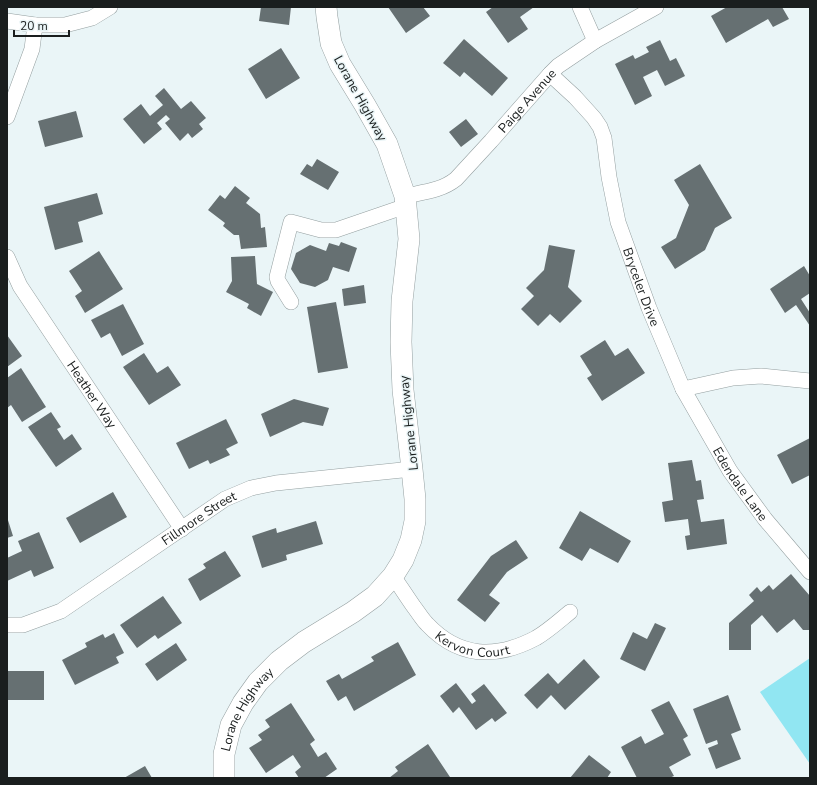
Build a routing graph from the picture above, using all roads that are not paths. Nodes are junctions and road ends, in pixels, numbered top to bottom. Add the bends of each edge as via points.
1 (110, 7) edge
2 (326, 7) edge
3 (580, 7) edge
4 (656, 7) edge
5 (7, 20) edge
6 (35, 25) junction
7 (594, 41) junction
8 (550, 74) junction
9 (7, 117) edge
10 (405, 201) junction
11 (7, 257) edge
12 (292, 302) dead end
13 (810, 381) edge
14 (683, 389) junction
15 (412, 469) junction
16 (182, 529) junction
17 (810, 572) edge
18 (393, 576) junction
19 (570, 612) dead end
20 (7, 625) edge
21 (224, 778) edge

1 - 6 street via 92,18 65,25
2 - 10 street, Lorane Highway via 331,43 340,64 387,144
3 - 7 street
4 - 7 street, Paige Avenue
5 - 6 street
6 - 9 street via 32,49
7 - 8 street, Paige Avenue
8 - 10 street, Paige Avenue via 456,179 440,189
8 - 14 street, Bryceler Drive via 575,97 600,127 618,222 649,308
10 - 12 street, Paige Avenue via 336,230 321,230 292,222 277,277
10 - 15 street, Lorane Highway via 408,239 401,342 403,390
11 - 16 street, Heather Way via 20,286
13 - 14 street via 761,376 733,378
14 - 17 street, Edendale Lane via 730,471 765,519
15 - 16 street, Fillmore Street via 276,483 251,488 225,499
15 - 18 street, Lorane Highway via 415,521 411,540
16 - 20 street, Fillmore Street via 61,611 23,625
18 - 19 street, Kervon Court via 426,623 439,636 468,651 486,653 520,645 547,631
18 - 21 street, Lorane Highway via 375,596 304,642 279,661 258,682 231,725 224,754

